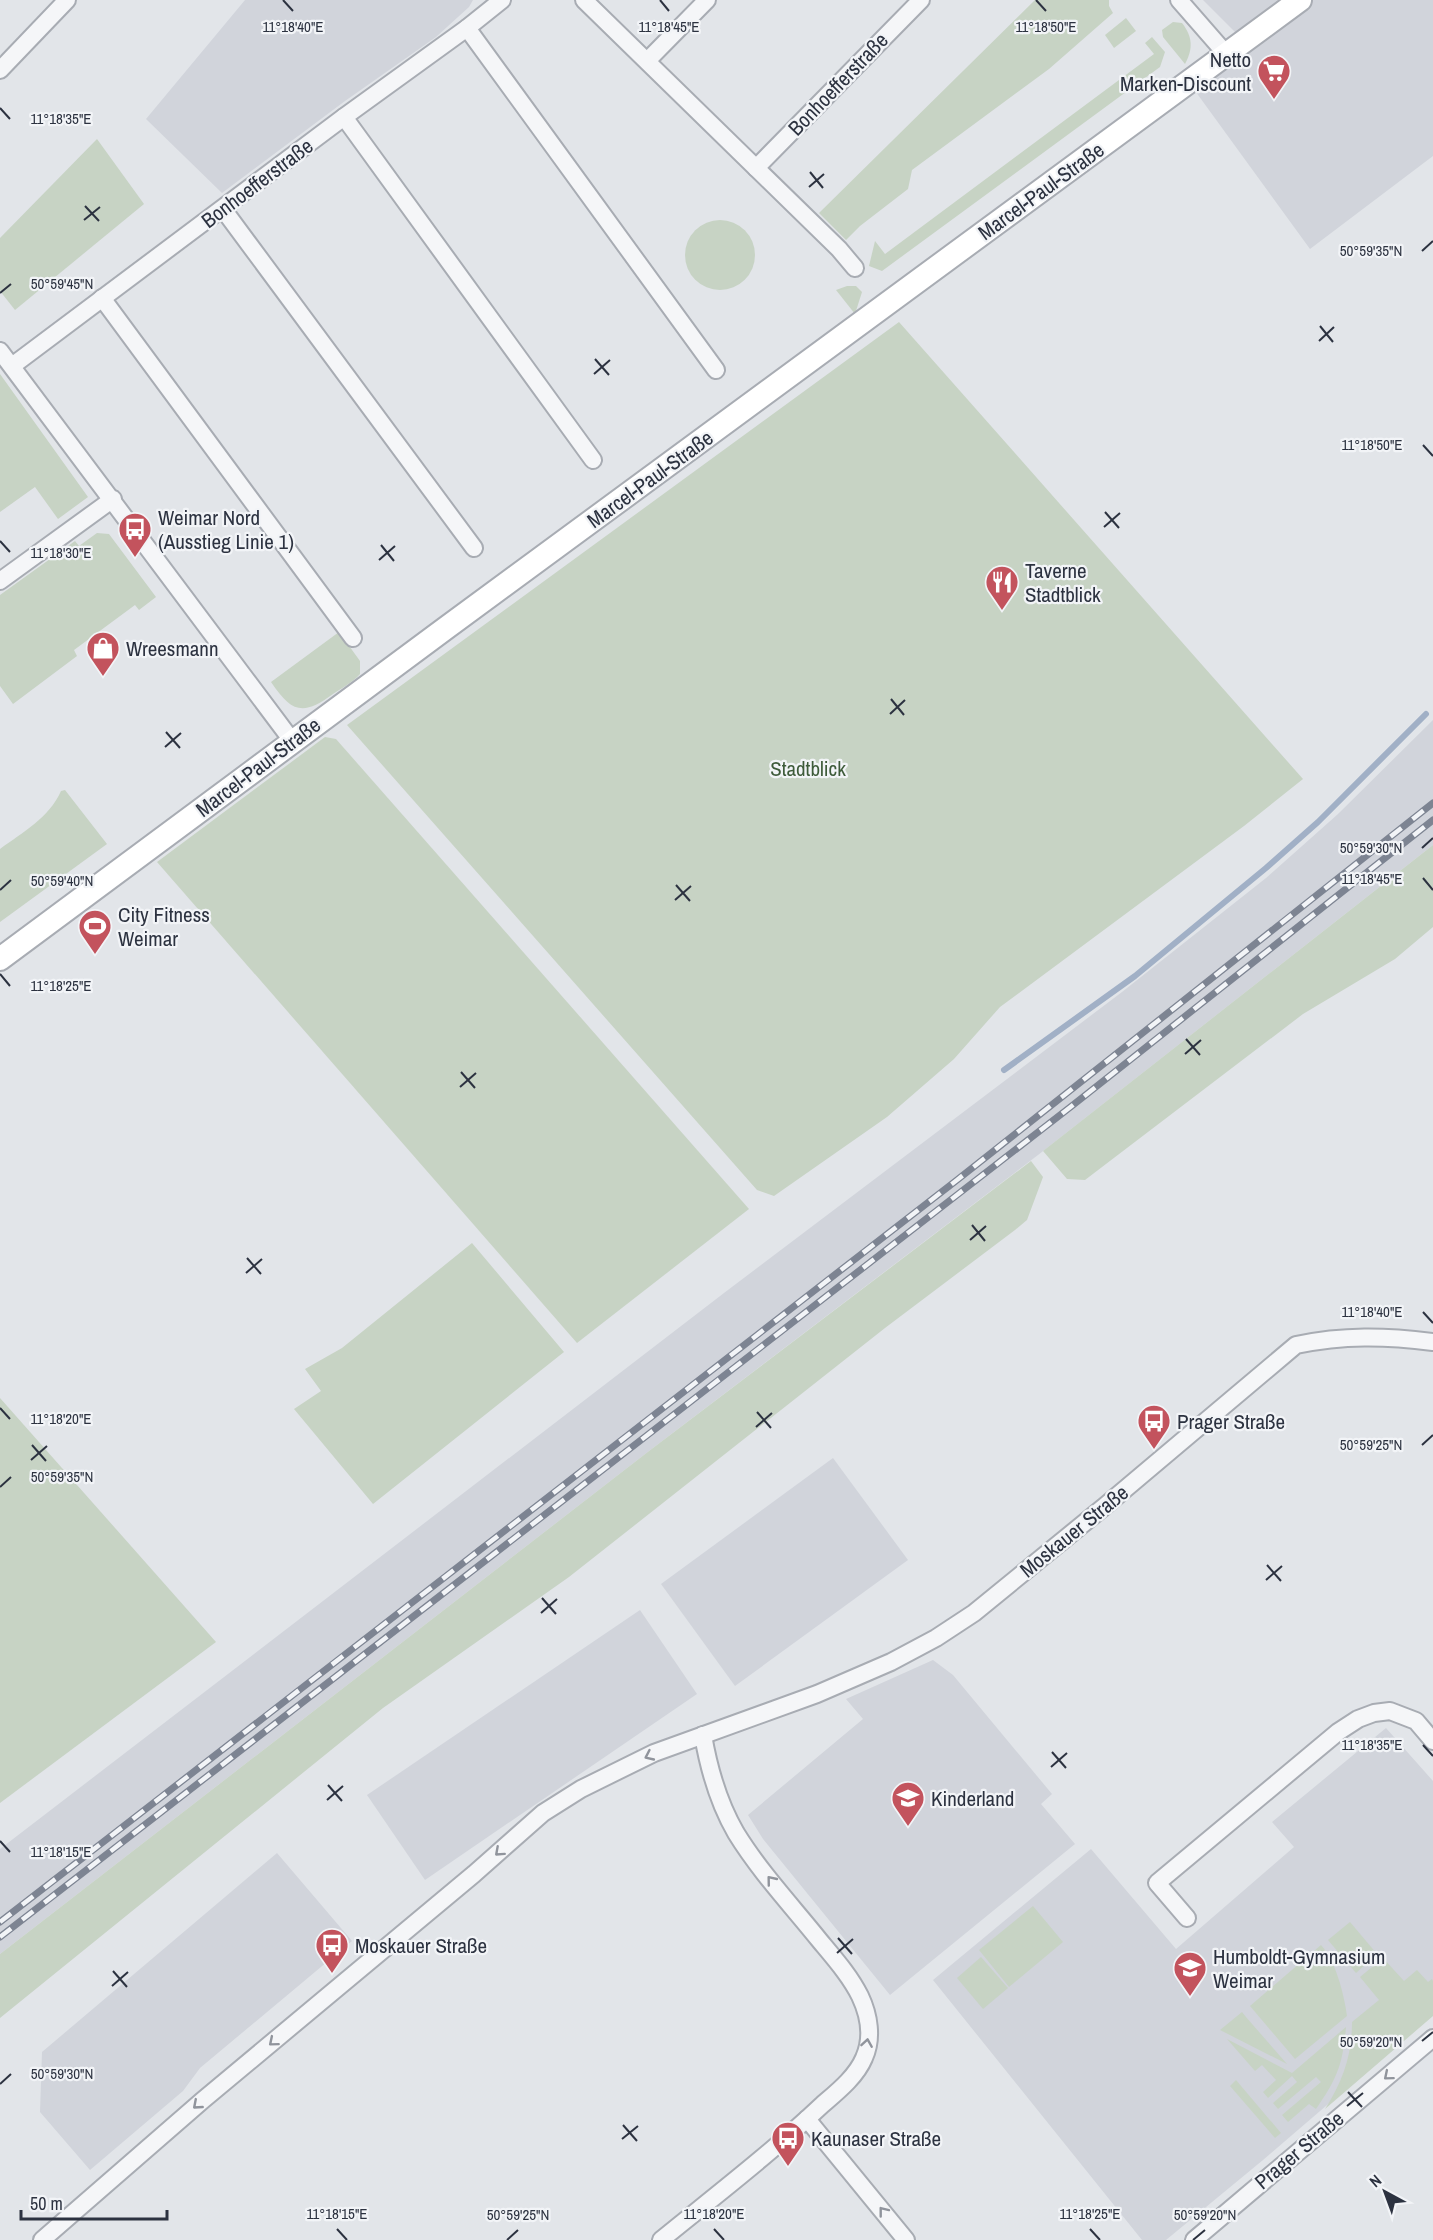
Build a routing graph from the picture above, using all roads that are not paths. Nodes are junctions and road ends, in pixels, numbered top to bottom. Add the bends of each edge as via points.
1 (67, 0) edge
2 (502, 0) edge
3 (584, 0) edge
4 (706, 0) edge
5 (921, 0) edge
6 (1179, 0) edge
7 (1300, 0) edge
8 (467, 28) junction
9 (1227, 55) junction
10 (647, 61) junction
11 (0, 70) edge
12 (345, 117) junction
13 (756, 168) junction
14 (223, 210) junction
15 (855, 268) dead end
16 (102, 298) junction
17 (0, 351) edge
18 (12, 366) junction
19 (716, 370) dead end
20 (594, 459) dead end
21 (112, 499) junction
22 (474, 548) dead end
23 (0, 581) edge
24 (353, 638) dead end
25 (293, 741) junction
26 (0, 959) edge
27 (1433, 1342) edge
28 (703, 1735) junction
29 (1433, 1741) edge
30 (1187, 1918) dead end
31 (1433, 2038) edge
32 (807, 2119) junction
33 (42, 2240) edge
34 (662, 2240) edge
35 (906, 2240) edge
36 (1194, 2240) edge

1 - 11 street
2 - 8 street, Bonhoefferstraße
3 - 10 street
4 - 10 street
5 - 13 street, Bonhoefferstraße
6 - 9 street
7 - 9 street, Marcel-Paul-Straße
8 - 12 street, Bonhoefferstraße
8 - 19 street
9 - 25 street, Marcel-Paul-Straße
10 - 13 street
12 - 14 street, Bonhoefferstraße
12 - 20 street
13 - 15 street
14 - 16 street, Bonhoefferstraße
14 - 22 street
16 - 18 street, Bonhoefferstraße
16 - 24 street
17 - 18 street
18 - 21 street
21 - 23 street
21 - 25 street
25 - 26 street, Marcel-Paul-Straße
27 - 28 street, Moskauer Straße via 1328,1338 1296,1345 974,1613 936,1638 817,1694
32 -> 28 street via 853,2076 864,2058 869,2040 868,2019 849,1976 737,1835 714,1785
28 -> 33 street, Moskauer Straße via 654,1753 581,1789 543,1814
29 - 30 street via 1416,1721 1390,1711 1358,1719 1338,1731 1157,1883
31 -> 36 street, Prager Straße
32 - 34 street
35 -> 32 street

